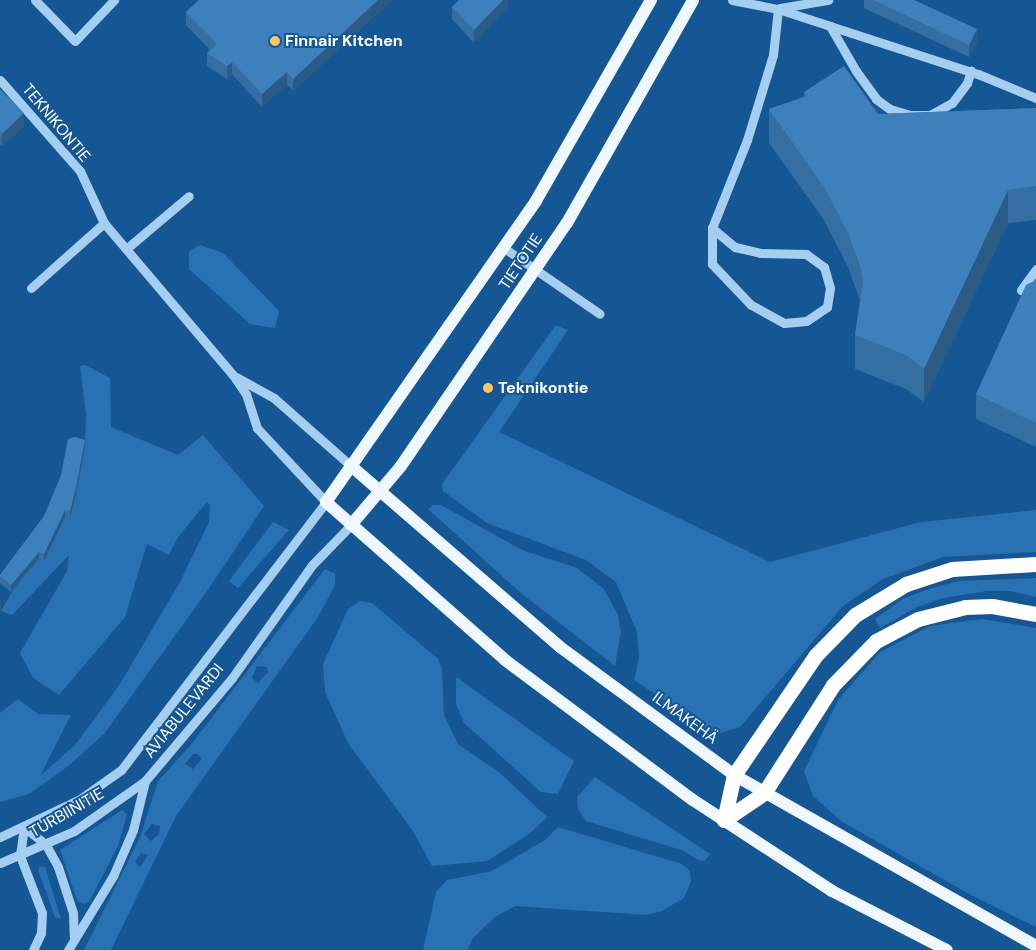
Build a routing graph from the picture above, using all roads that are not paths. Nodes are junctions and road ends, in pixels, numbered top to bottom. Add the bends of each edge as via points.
1 (35, 0) edge
2 (114, 0) edge
3 (651, 0) edge
4 (693, 0) edge
5 (732, 0) edge
6 (828, 0) edge
7 (778, 9) junction
8 (830, 26) junction
9 (971, 71) junction
10 (0, 80) edge
11 (1036, 98) edge
12 (189, 196) dead end
13 (104, 223) junction
14 (712, 228) junction
15 (504, 248) junction
16 (126, 249) junction
17 (536, 269) junction
18 (1036, 269) edge
19 (30, 288) dead end
20 (1021, 290) edge
21 (600, 314) dead end
22 (233, 375) junction
23 (350, 465) junction
24 (379, 492) junction
25 (326, 502) junction
26 (351, 525) junction
27 (1036, 564) edge
28 (1036, 614) edge
29 (734, 775) junction
30 (145, 781) junction
31 (764, 793) junction
32 (724, 820) junction
33 (24, 828) junction
34 (0, 837) edge
35 (46, 845) junction
36 (20, 856) junction
37 (0, 863) edge
38 (74, 936) junction
39 (1036, 946) edge
40 (33, 950) edge
41 (68, 950) edge
42 (946, 950) edge

1 - 2 street via 75,41
3 - 15 main road, TIETOTIE via 536,201
4 - 17 main road, TIETOTIE via 567,223
5 - 7 street
6 - 7 street
7 - 8 street
7 - 14 street via 773,55 747,140
8 - 9 street
8 - 9 street via 856,71 876,98 890,109 910,115 930,115 952,103 967,83
9 - 11 street
10 - 13 street, TEKNIKONTIE via 80,171
12 - 16 street
13 - 16 street, TEKNIKONTIE
13 - 19 street
14 - 14 street via 712,264 751,305 784,323 806,322 827,306 830,288 824,267 806,254 760,253 735,247
15 - 17 street
15 - 23 main road, TIETOTIE
16 - 22 street, TEKNIKONTIE
17 - 21 street
17 - 24 main road, TIETOTIE via 402,466
18 - 20 street
22 - 23 street, TEKNIKONTIE via 274,398
22 - 25 street, TEKNIKONTIE via 246,394 257,428
23 - 24 main road, ILMAKEHÄ
23 - 25 main road, TIETOTIE
24 - 26 main road, TIETOTIE
24 - 29 main road, ILMAKEHÄ via 560,647
25 - 26 main road
25 - 33 street, AVIABULEVARDI via 121,770 80,800
26 - 30 street, AVIABULEVARDI via 312,565 232,678
26 - 32 main road via 505,660
27 - 29 highway via 952,569 906,584 855,615 816,654
28 - 31 highway via 992,606 965,607 918,619 876,641 834,685
29 - 31 main road, ILMAKEHÄ
29 - 32 highway
30 - 35 street, TURBIINITIE via 88,822
30 - 38 street, AVIABULEVARDI via 133,830 113,876
31 - 32 highway
31 - 39 main road, ILMAKEHÄ
32 - 42 main road via 832,890
33 - 34 street, TURBIINITIE
33 - 35 street, AVIABULEVARDI
33 - 36 street
35 - 36 street, TURBIINITIE
35 - 38 street, AVIABULEVARDI via 58,867 73,913
36 - 37 street, TURBIINITIE
36 - 40 street via 42,913 40,934
38 - 41 street, AVIABULEVARDI

